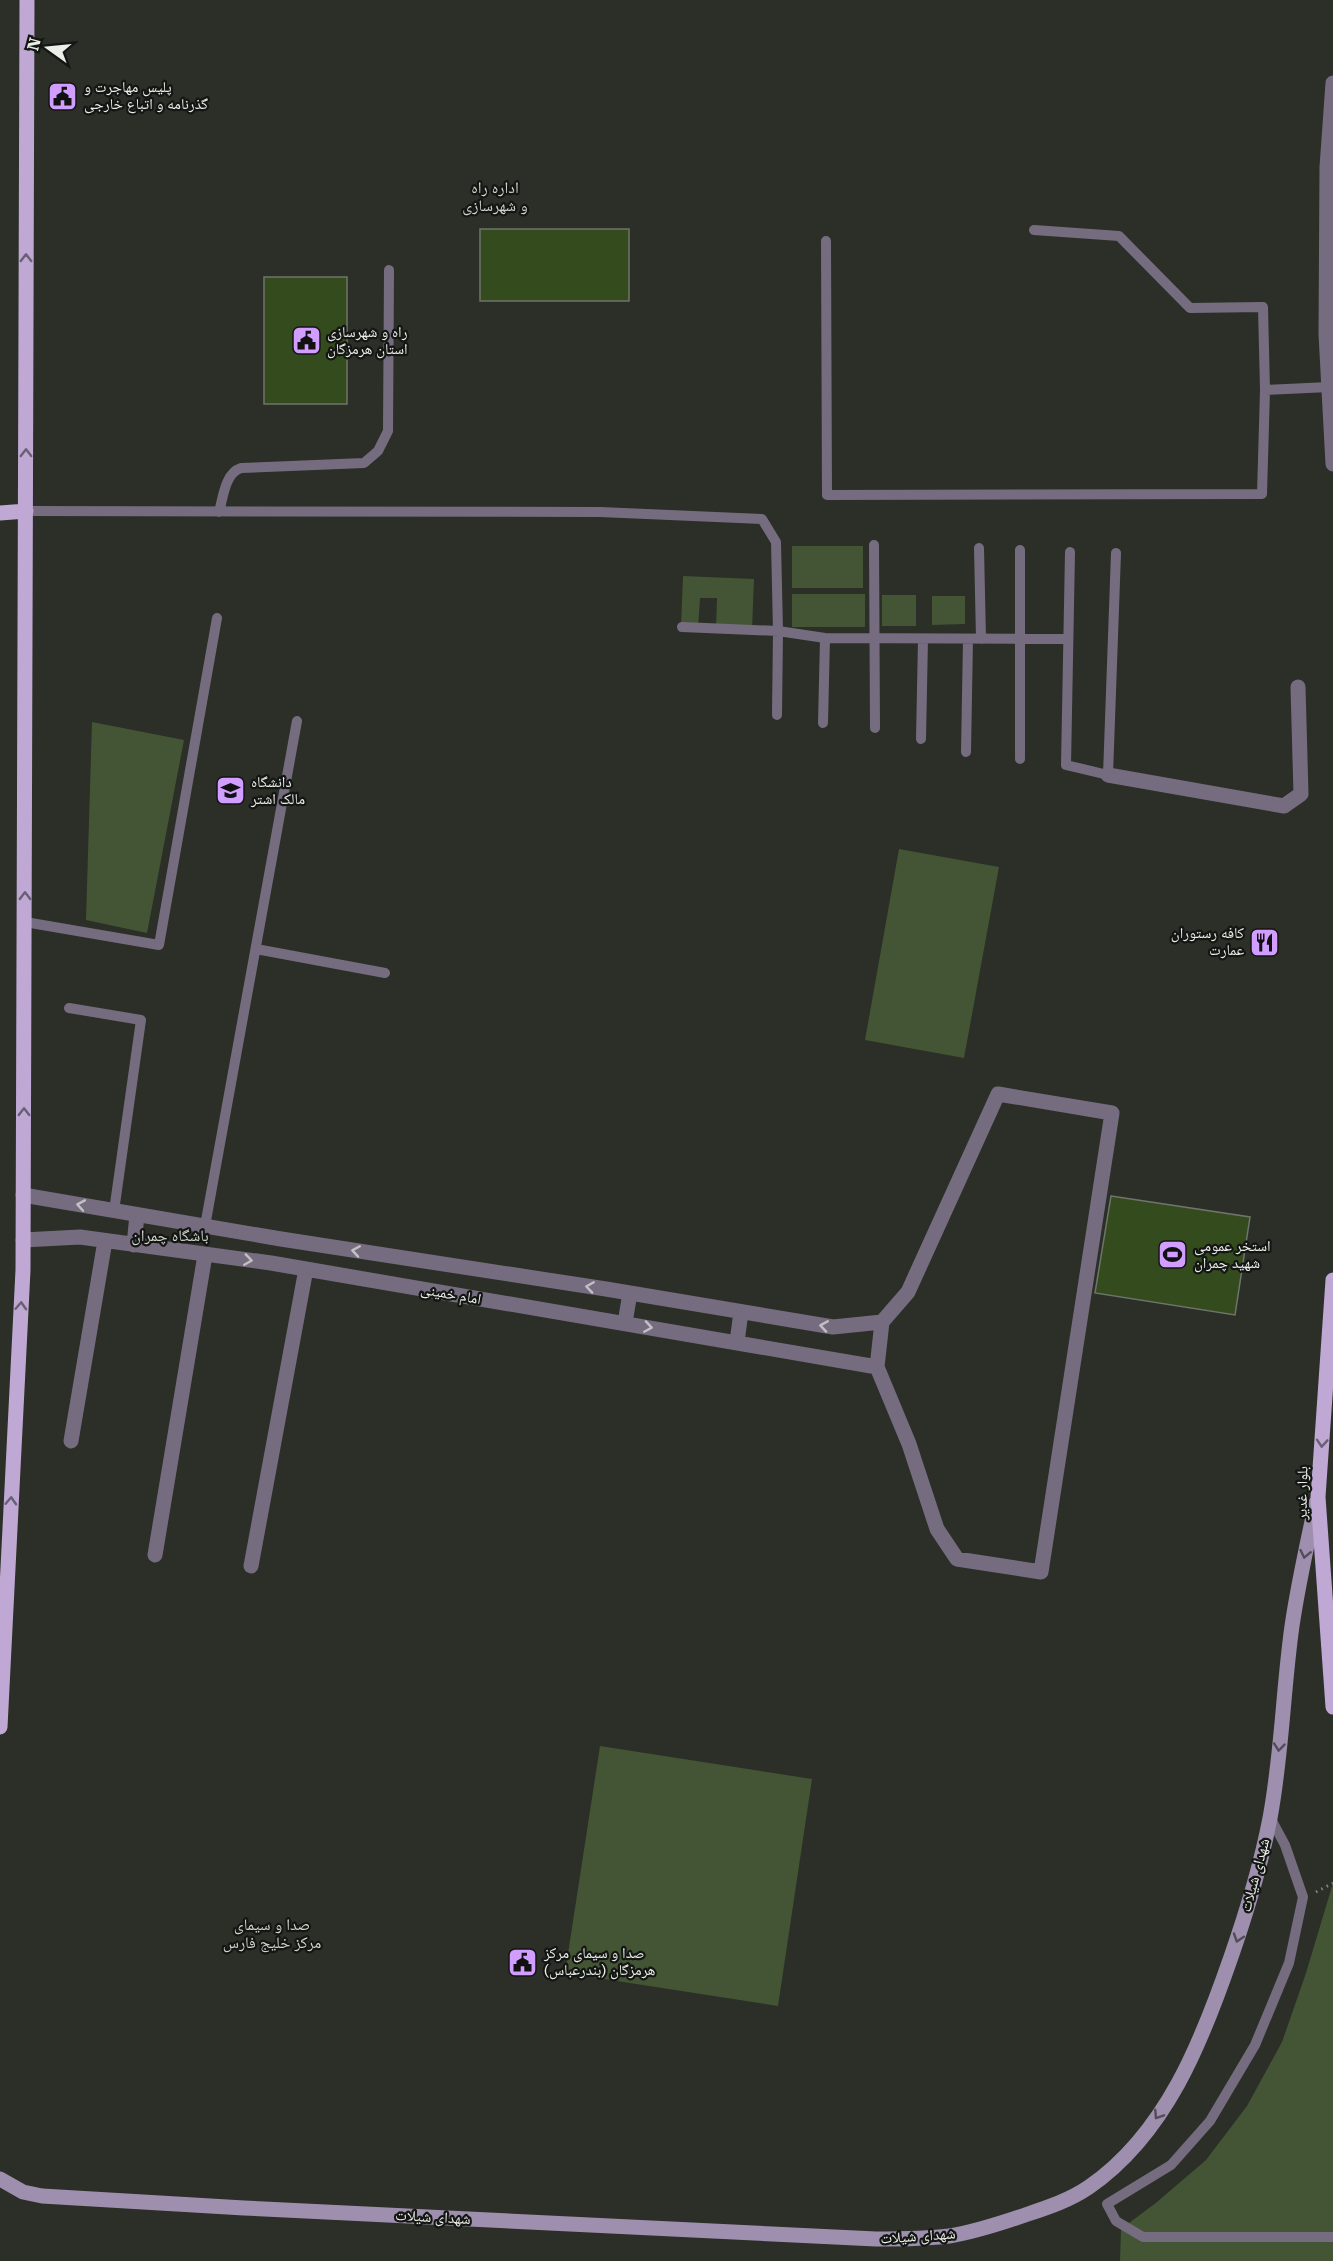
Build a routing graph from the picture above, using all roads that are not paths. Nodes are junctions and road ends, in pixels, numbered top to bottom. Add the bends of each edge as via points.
1 (27, 0) edge
2 (1333, 83) edge
3 (1034, 230) dead end
4 (826, 241) dead end
5 (389, 270) dead end
6 (1329, 387) junction
7 (1265, 390) junction
8 (1333, 464) edge
9 (26, 511) junction
10 (0, 513) edge
11 (219, 513) junction
12 (874, 545) dead end
13 (979, 548) dead end
14 (1020, 550) dead end
15 (1070, 552) dead end
16 (1116, 553) dead end
17 (217, 618) dead end
18 (682, 627) dead end
19 (778, 631) junction
20 (825, 638) junction
21 (875, 639) junction
22 (923, 639) junction
23 (968, 639) junction
24 (981, 639) junction
25 (1020, 639) junction
26 (1068, 639) junction
27 (1298, 687) dead end
28 (777, 715) dead end
29 (297, 721) dead end
30 (823, 723) dead end
31 (875, 728) dead end
32 (921, 740) dead end
33 (966, 752) dead end
34 (1020, 759) dead end
35 (1108, 774) junction
36 (25, 922) junction
37 (256, 950) junction
38 (385, 973) dead end
39 (69, 1008) dead end
40 (23, 1195) junction
41 (114, 1211) junction
42 (137, 1215) junction
43 (206, 1226) junction
44 (281, 1239) junction
45 (23, 1240) junction
46 (105, 1241) junction
47 (134, 1245) junction
48 (205, 1255) junction
49 (393, 1257) junction
50 (277, 1264) junction
51 (306, 1269) junction
52 (513, 1276) junction
53 (1333, 1280) edge
54 (389, 1284) junction
55 (630, 1293) junction
56 (510, 1304) junction
57 (741, 1312) junction
58 (625, 1323) junction
59 (882, 1323) junction
60 (737, 1342) junction
61 (878, 1367) junction
62 (71, 1441) dead end
63 (1318, 1497) junction
64 (155, 1555) dead end
65 (251, 1566) dead end
66 (1333, 1707) edge
67 (0, 1727) edge
68 (1270, 1817) junction
69 (0, 2179) edge
70 (1333, 2237) edge

9 -> 1 main road
2 - 6 street via 1327,166
3 - 7 lane via 1119,236 1190,308 1263,308
4 - 7 lane via 826,495 1262,494
5 - 11 lane via 388,431 378,451 364,463 233,470
6 - 7 lane
6 - 8 street
9 - 10 main road
9 - 11 lane
36 -> 9 main road
11 - 19 lane via 600,512 762,519 776,543
12 - 21 lane
13 - 24 lane
14 - 25 lane
15 - 26 lane
16 - 35 lane
17 - 36 lane via 159,945
18 - 19 lane
19 - 20 lane
19 - 28 lane
20 - 21 lane
20 - 30 lane
21 - 22 lane
21 - 31 lane
22 - 23 lane
22 - 32 lane
23 - 24 lane
23 - 33 lane
24 - 25 lane
25 - 26 lane
25 - 34 lane
26 - 35 lane via 1066,765
27 - 35 street via 1301,794 1284,806
29 - 37 lane
40 -> 36 main road
37 - 38 lane
37 - 43 lane
39 - 41 lane via 141,1020
41 -> 40 street
40 - 45 main road
41 - 42 street
42 - 43 street
42 - 47 street
43 - 44 street
49 -> 44 street
44 - 50 street
45 - 46 street, امام خمینی via 80,1237
67 -> 45 main road
46 - 47 street, امام خمینی
46 - 62 street
47 - 48 street, امام خمینی
48 -> 50 street, امام خمینی
48 - 64 street
49 - 52 street
49 - 54 street
50 - 51 street, امام خمینی
51 - 54 street, امام خمینی
51 - 65 street
55 -> 52 street
52 - 56 street
53 -> 63 main road, بلوار غدیر
54 - 56 street, امام خمینی
55 - 57 street
55 - 58 street
56 - 58 street, امام خمینی
59 -> 57 street via 833,1327
57 - 60 street
58 -> 60 street, امام خمینی
59 - 61 street
59 - 61 street via 908,1292 998,1094 1112,1113 1041,1572 957,1559 937,1529
60 - 61 street, امام خمینی
63 - 66 main road, بلوار غدیر
63 -> 68 main road, شهدای شیلات via 1292,1627
68 -> 69 main road, شهدای شیلات via 1217,1998 1203,2034 1155,2120 1089,2187 1059,2203 980,2229 948,2236 876,2239 244,2208 42,2196 23,2192
68 - 70 lane via 1285,1845 1303,1897 1289,1963 1255,2045 1210,2121 1171,2166 1107,2204 1116,2221 1143,2237

